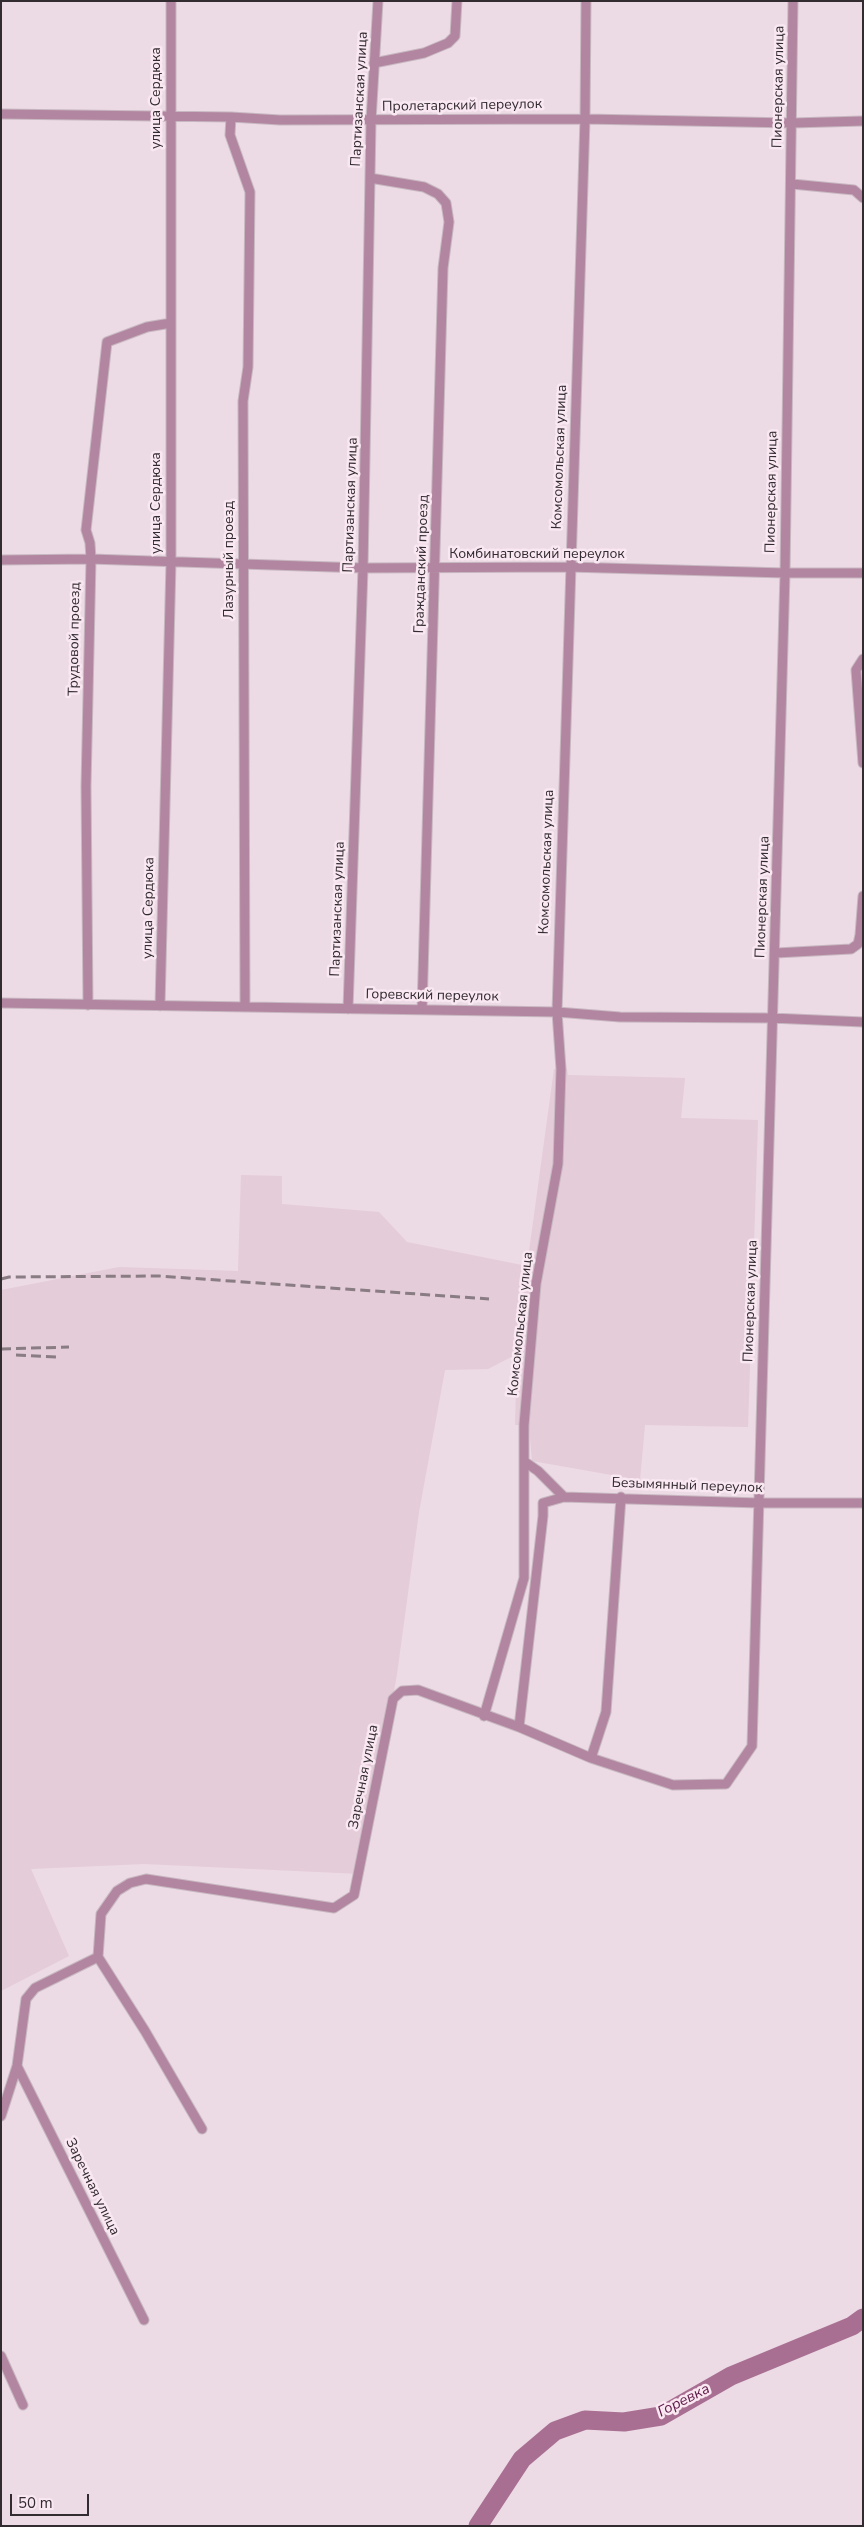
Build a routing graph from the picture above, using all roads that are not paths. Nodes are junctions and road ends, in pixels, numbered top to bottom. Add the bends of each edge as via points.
1 (171, 1) edge
2 (378, 1) edge
3 (457, 1) edge
4 (586, 1) edge
5 (793, 1) edge
6 (374, 64) junction
7 (1, 114) edge
8 (170, 116) junction
9 (231, 117) junction
10 (585, 119) junction
11 (371, 121) junction
12 (863, 122) edge
13 (792, 123) junction
14 (370, 178) junction
15 (792, 184) junction
16 (863, 198) edge
17 (171, 323) junction
18 (90, 559) junction
19 (1, 560) edge
20 (170, 562) junction
21 (244, 565) junction
22 (570, 567) junction
23 (363, 568) junction
24 (436, 568) junction
25 (863, 572) edge
26 (785, 573) junction
27 (863, 659) edge
28 (863, 763) edge
29 (863, 896) edge
30 (776, 953) junction
31 (1, 1003) edge
32 (88, 1005) junction
33 (160, 1006) junction
34 (245, 1007) junction
35 (348, 1009) junction
36 (422, 1010) junction
37 (556, 1012) junction
38 (771, 1018) junction
39 (863, 1022) edge
40 (525, 1462) junction
41 (564, 1497) junction
42 (622, 1497) junction
43 (758, 1503) junction
44 (863, 1503) edge
45 (484, 1716) junction
46 (519, 1727) junction
47 (591, 1758) junction
48 (726, 1784) joint
49 (98, 1957) junction
50 (18, 2066) junction
51 (1, 2116) edge
52 (202, 2129) dead end
53 (144, 2320) dead end
54 (1, 2356) edge
55 (23, 2405) dead end

1 - 8 street, улица Сердюка
2 - 6 street, Партизанская улица
3 - 6 street via 455,36 448,43
4 - 10 street, Комсомольская улица
5 - 13 street, Пионерская улица
6 - 11 street, Партизанская улица
7 - 8 street, Пролетарский переулок
8 - 9 street, Пролетарский переулок
8 - 17 street, улица Сердюка
9 - 11 street, Пролетарский переулок
9 - 21 street, Лазурный проезд via 230,135 250,192 248,367 243,401
10 - 11 street, Пролетарский переулок
10 - 13 street, Пролетарский переулок
10 - 22 street, Комсомольская улица
11 - 14 street, Партизанская улица
12 - 13 street, Пролетарский переулок
13 - 15 street, Пионерская улица
14 - 23 street, Партизанская улица
14 - 24 street, Гражданский проезд via 424,187 438,194 446,203 449,222 443,268
15 - 16 street via 854,190
15 - 26 street, Пионерская улица
17 - 18 street, Трудовой проезд via 147,327 107,342 86,530
17 - 20 street, улица Сердюка
18 - 19 street, Комбинатовский переулок
18 - 20 street, Комбинатовский переулок
18 - 32 street, Трудовой проезд via 86,786
20 - 21 street, Комбинатовский переулок
20 - 33 street, улица Сердюка
21 - 23 street, Комбинатовский переулок
21 - 34 street, Лазурный проезд
22 - 24 street, Комбинатовский переулок
22 - 26 street, Комбинатовский переулок
22 - 37 street, Комсомольская улица
23 - 24 street, Комбинатовский переулок
23 - 35 street, Партизанская улица
24 - 36 street, Гражданский проезд
25 - 26 street, Комбинатовский переулок
26 - 30 street, Пионерская улица
27 - 28 street via 856,670
29 - 30 street via 858,944 851,949
30 - 38 street, Пионерская улица
31 - 32 street, Горевский переулок
32 - 33 street, Горевский переулок
33 - 34 street, Горевский переулок
34 - 35 street, Горевский переулок
35 - 36 street, Горевский переулок
36 - 37 street, Горевский переулок
37 - 38 street, Горевский переулок
37 - 40 street, Комсомольская улица via 561,1069 558,1164 536,1284 524,1425
38 - 39 street, Горевский переулок
38 - 43 street, Пионерская улица
40 - 41 street
40 - 45 street, Комсомольская улица via 524,1578
41 - 42 street, Безымянный переулок
41 - 46 street via 543,1504
42 - 43 street, Безымянный переулок
42 - 47 street via 606,1712
43 - 44 street, Безымянный переулок
43 - 48 street, Пионерская улица via 752,1746
45 - 46 street, Заречная улица
45 - 49 street, Заречная улица via 418,1690 402,1691 393,1699 354,1895 334,1908 146,1879 117,1891 101,1914
46 - 47 street, Заречная улица
47 - 48 street, Заречная улица via 673,1785
49 - 50 street via 35,1988 26,1999
49 - 52 street via 146,2031
50 - 51 street
50 - 53 street, Заречная улица
54 - 55 street

